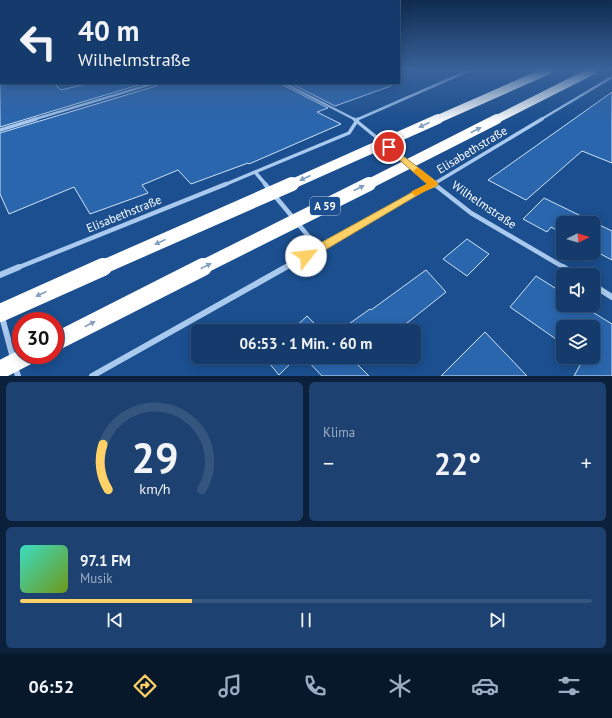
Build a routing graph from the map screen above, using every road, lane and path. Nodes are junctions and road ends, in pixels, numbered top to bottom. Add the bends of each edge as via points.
1 (140, 88) edge
2 (293, 88) edge
3 (430, 88) edge
4 (509, 88) edge
5 (559, 88) edge
6 (594, 88) edge
7 (356, 120) junction
8 (0, 130) edge
9 (255, 172) junction
10 (434, 184) junction
11 (320, 248) junction
12 (564, 268) edge
13 (0, 275) edge
14 (600, 289) edge
15 (612, 296) edge
16 (0, 312) edge
17 (64, 337) edge
18 (12, 364) edge
19 (0, 370) edge
20 (18, 376) edge
21 (92, 376) edge

1 - 8 street
2 - 7 street, Wilhelmstraße
3 - 7 street, Elisabethstraße
4 -> 16 highway, bridge
17 -> 5 highway, A 59, bridge
6 - 10 street, Elisabethstraße
7 - 9 street, Elisabethstraße via 349,133
7 - 10 street, Wilhelmstraße
9 - 11 street
9 - 13 street, Elisabethstraße
10 - 11 street, Elisabethstraße
10 - 12 street, Wilhelmstraße via 471,213
11 - 21 street, Elisabethstraße
14 - 15 street
16 - 20 street
18 - 19 highway, bridge

